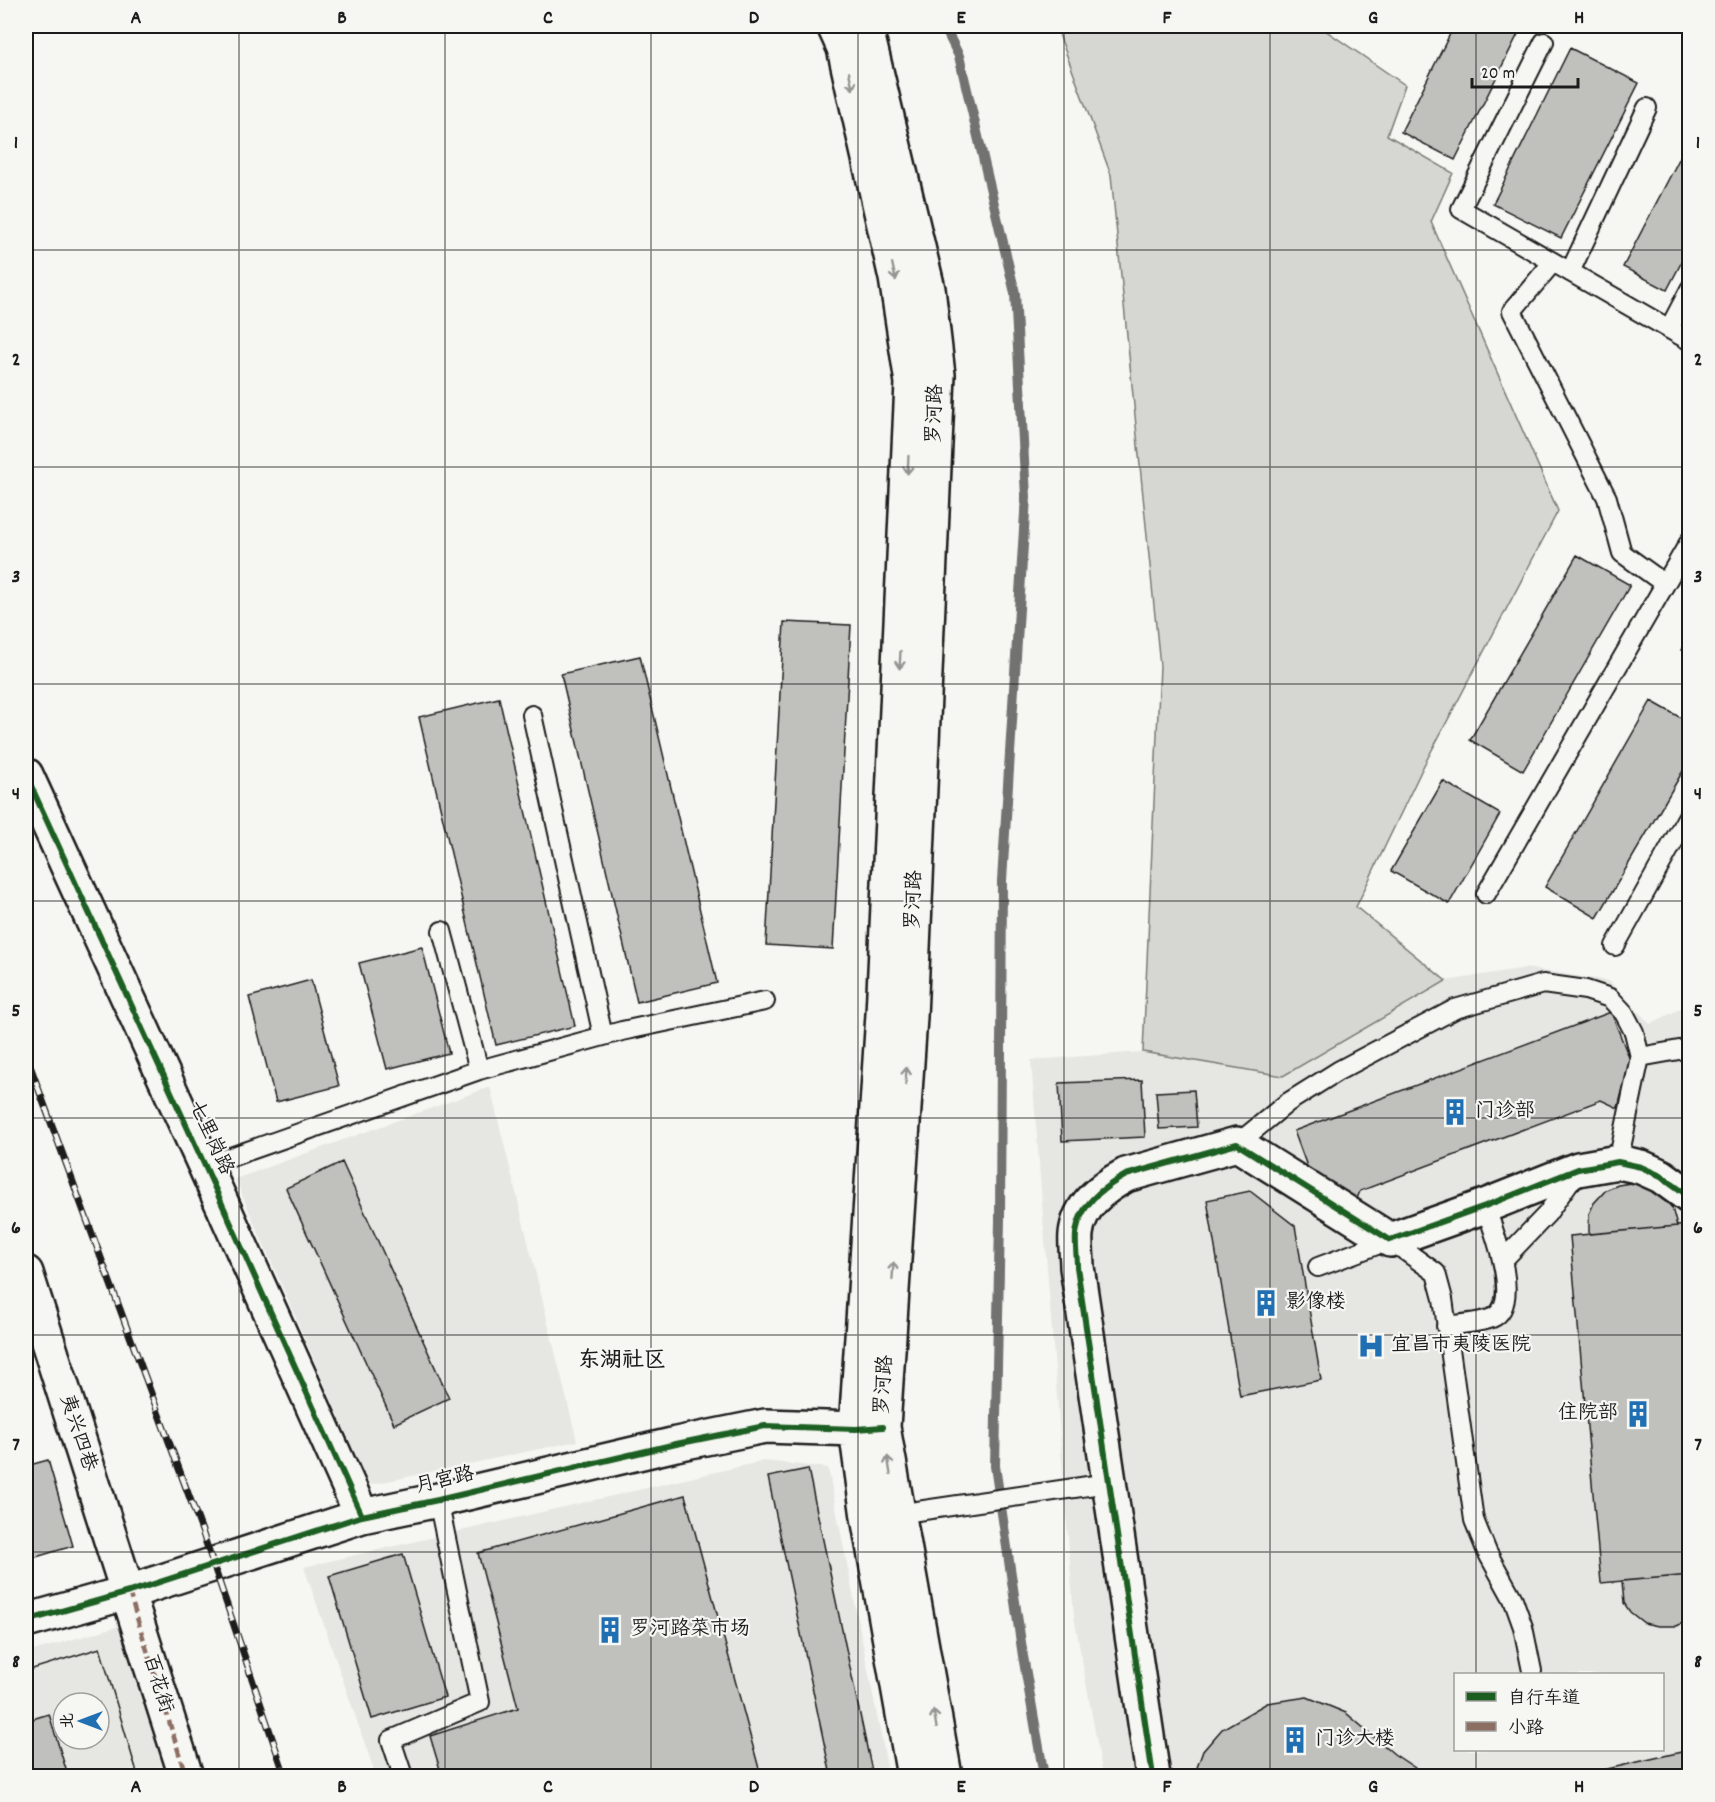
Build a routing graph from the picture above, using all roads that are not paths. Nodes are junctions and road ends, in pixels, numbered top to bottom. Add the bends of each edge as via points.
1 (834, 26) edge
2 (862, 26) edge
3 (1544, 42) dead end
4 (1647, 108) dead end
5 (1553, 262) junction
6 (1570, 272) junction
7 (1689, 289) edge
8 (1669, 329) junction
9 (1689, 341) edge
10 (1689, 541) edge
11 (1665, 584) junction
12 (532, 715) dead end
13 (26, 775) edge
14 (1689, 812) edge
15 (1486, 894) dead end
16 (442, 931) dead end
17 (1615, 946) dead end
18 (765, 1001) dead end
19 (603, 1036) junction
20 (1689, 1048) edge
21 (1640, 1057) junction
22 (479, 1070) junction
23 (1237, 1144) junction
24 (1618, 1162) junction
25 (205, 1166) junction
26 (1578, 1169) junction
27 (1689, 1197) edge
28 (1485, 1206) junction
29 (1390, 1240) junction
30 (1503, 1260) junction
31 (1318, 1268) dead end
32 (26, 1273) edge
33 (1446, 1326) junction
34 (869, 1428) junction
35 (1108, 1484) junction
36 (438, 1500) junction
37 (897, 1514) junction
38 (362, 1516) junction
39 (129, 1593) junction
40 (26, 1621) edge
41 (1532, 1671) dead end
42 (186, 1776) edge
43 (403, 1776) edge
44 (914, 1776) edge
45 (945, 1776) edge
46 (1153, 1776) edge

1 -> 34 main road, 罗河路 via 843,48 896,278 912,383 883,1014
34 -> 2 main road, 罗河路 via 910,1017 938,375 928,289 867,33
3 - 5 lane via 1461,208
4 - 6 lane
5 - 6 lane
5 - 11 lane via 1512,311 1607,498 1622,553
6 - 8 lane
7 - 8 lane
8 - 9 lane
10 - 11 lane
11 - 15 lane
12 - 19 lane
13 - 25 main road, 七里岗路
14 - 17 lane
16 - 22 lane
18 - 19 lane
19 - 22 lane
20 - 21 lane
21 - 23 lane via 1634,1032 1611,998 1543,984 1455,1009 1287,1103
21 - 24 lane
22 - 25 lane
23 - 29 main road
23 - 35 main road via 1126,1175 1109,1184 1095,1195 1076,1233 1077,1267
24 - 26 main road
24 - 27 main road via 1661,1176
25 - 38 main road, 七里岗路
26 - 28 main road
26 - 30 lane via 1547,1214
28 - 29 main road
28 - 30 lane
29 - 31 lane
29 - 33 lane via 1436,1273
30 - 33 lane via 1503,1308 1493,1318
32 - 39 main road, 夷兴四巷
33 - 41 lane via 1474,1520 1513,1599
34 - 36 main road, 月宫路 via 765,1426
37 -> 34 main road, 罗河路
34 - 44 main road, 罗河路 via 868,1517
35 - 37 lane
35 - 46 main road
36 - 38 main road, 月宫路
36 - 43 lane via 480,1702 391,1740
45 -> 37 main road, 罗河路
38 - 39 main road, 月宫路
39 - 40 main road, 月宫路
39 - 42 main road, 百花街

